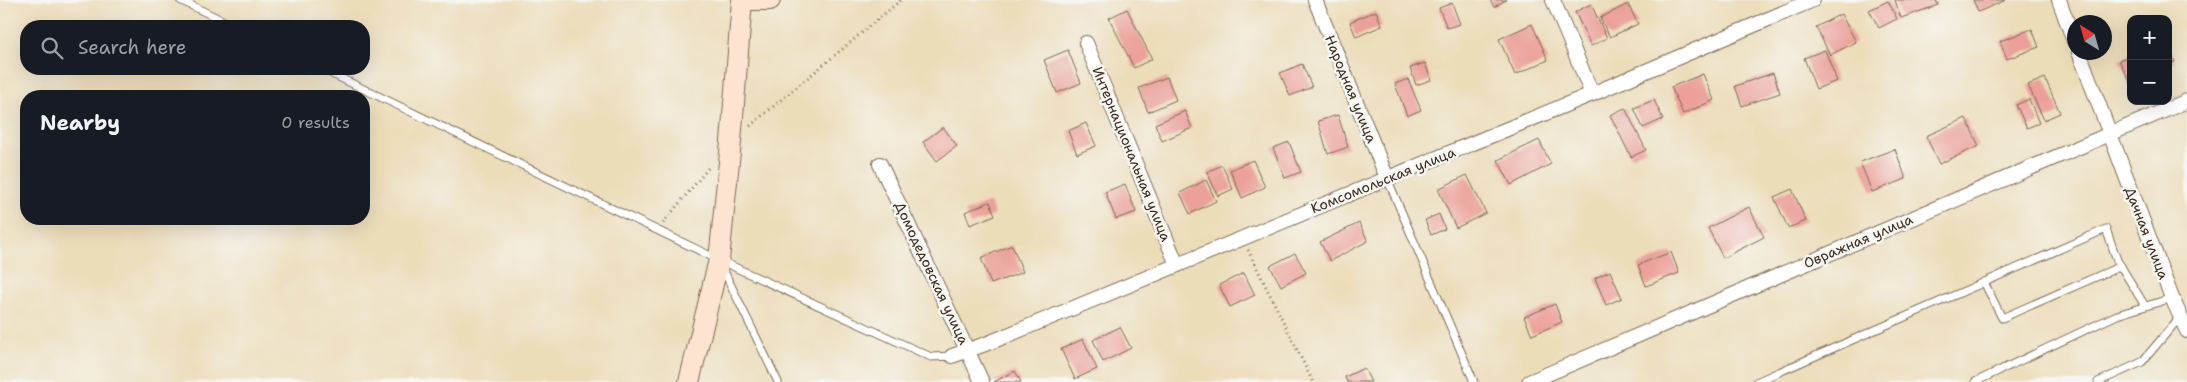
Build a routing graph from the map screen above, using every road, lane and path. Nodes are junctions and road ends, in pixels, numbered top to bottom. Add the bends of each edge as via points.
1 (180, 0) edge
2 (742, 0) edge
3 (770, 0) edge
4 (901, 0) edge
5 (1315, 0) edge
6 (1553, 0) edge
7 (2059, 0) edge
8 (1805, 1) edge
9 (222, 20) edge
10 (2067, 22) edge
11 (1086, 43) dead end
12 (2082, 60) edge
13 (334, 75) edge
14 (366, 90) edge
15 (370, 92) edge
16 (1592, 94) junction
17 (2187, 101) edge
18 (2109, 134) junction
19 (731, 142) junction
20 (712, 164) dead end
21 (880, 164) dead end
22 (1387, 178) junction
23 (656, 230) junction
24 (1242, 238) junction
25 (719, 260) junction
26 (1178, 265) junction
27 (2121, 266) junction
28 (1984, 282) junction
29 (2172, 298) junction
30 (2144, 306) junction
31 (2180, 317) junction
32 (2187, 332) edge
33 (968, 351) junction
34 (952, 356) joint
35 (689, 382) edge
36 (778, 382) edge
37 (982, 382) edge
38 (1313, 382) edge
39 (1474, 382) edge
40 (1530, 382) edge
41 (1756, 382) edge
42 (1975, 382) edge
43 (2098, 382) edge

1 - 9 lane
2 - 3 street
2 - 19 street
4 - 19 path
5 - 22 street, Народная улица
6 - 16 street
7 - 10 street
8 - 16 street, Комсомольская улица
11 - 26 street, Интернациональная улица
12 - 18 street, Дачная улица
13 - 14 lane
15 - 23 lane
16 - 22 street, Комсомольская улица
17 - 18 street, Овражная улица
18 - 29 street, Дачная улица
18 - 40 street, Овражная улица
19 - 25 street
20 - 23 path
21 - 33 street, Домодедовская улица
22 - 24 street, Комсомольская улица
22 - 39 lane
23 - 25 lane
24 - 26 street, Комсомольская улица
24 - 38 path
25 - 34 lane via 931,356
25 - 35 street
25 - 36 lane
26 - 33 street, Комсомольская улица
27 - 28 lane via 2002,318
27 - 28 lane via 2106,229
27 - 30 lane
28 - 41 lane
29 - 30 lane
29 - 31 street, Дачная улица
30 - 42 lane via 2117,315
31 - 32 street, Дачная улица
31 - 43 lane via 2142,362
33 - 34 street, Комсомольская улица
33 - 37 street, Домодедовская улица

